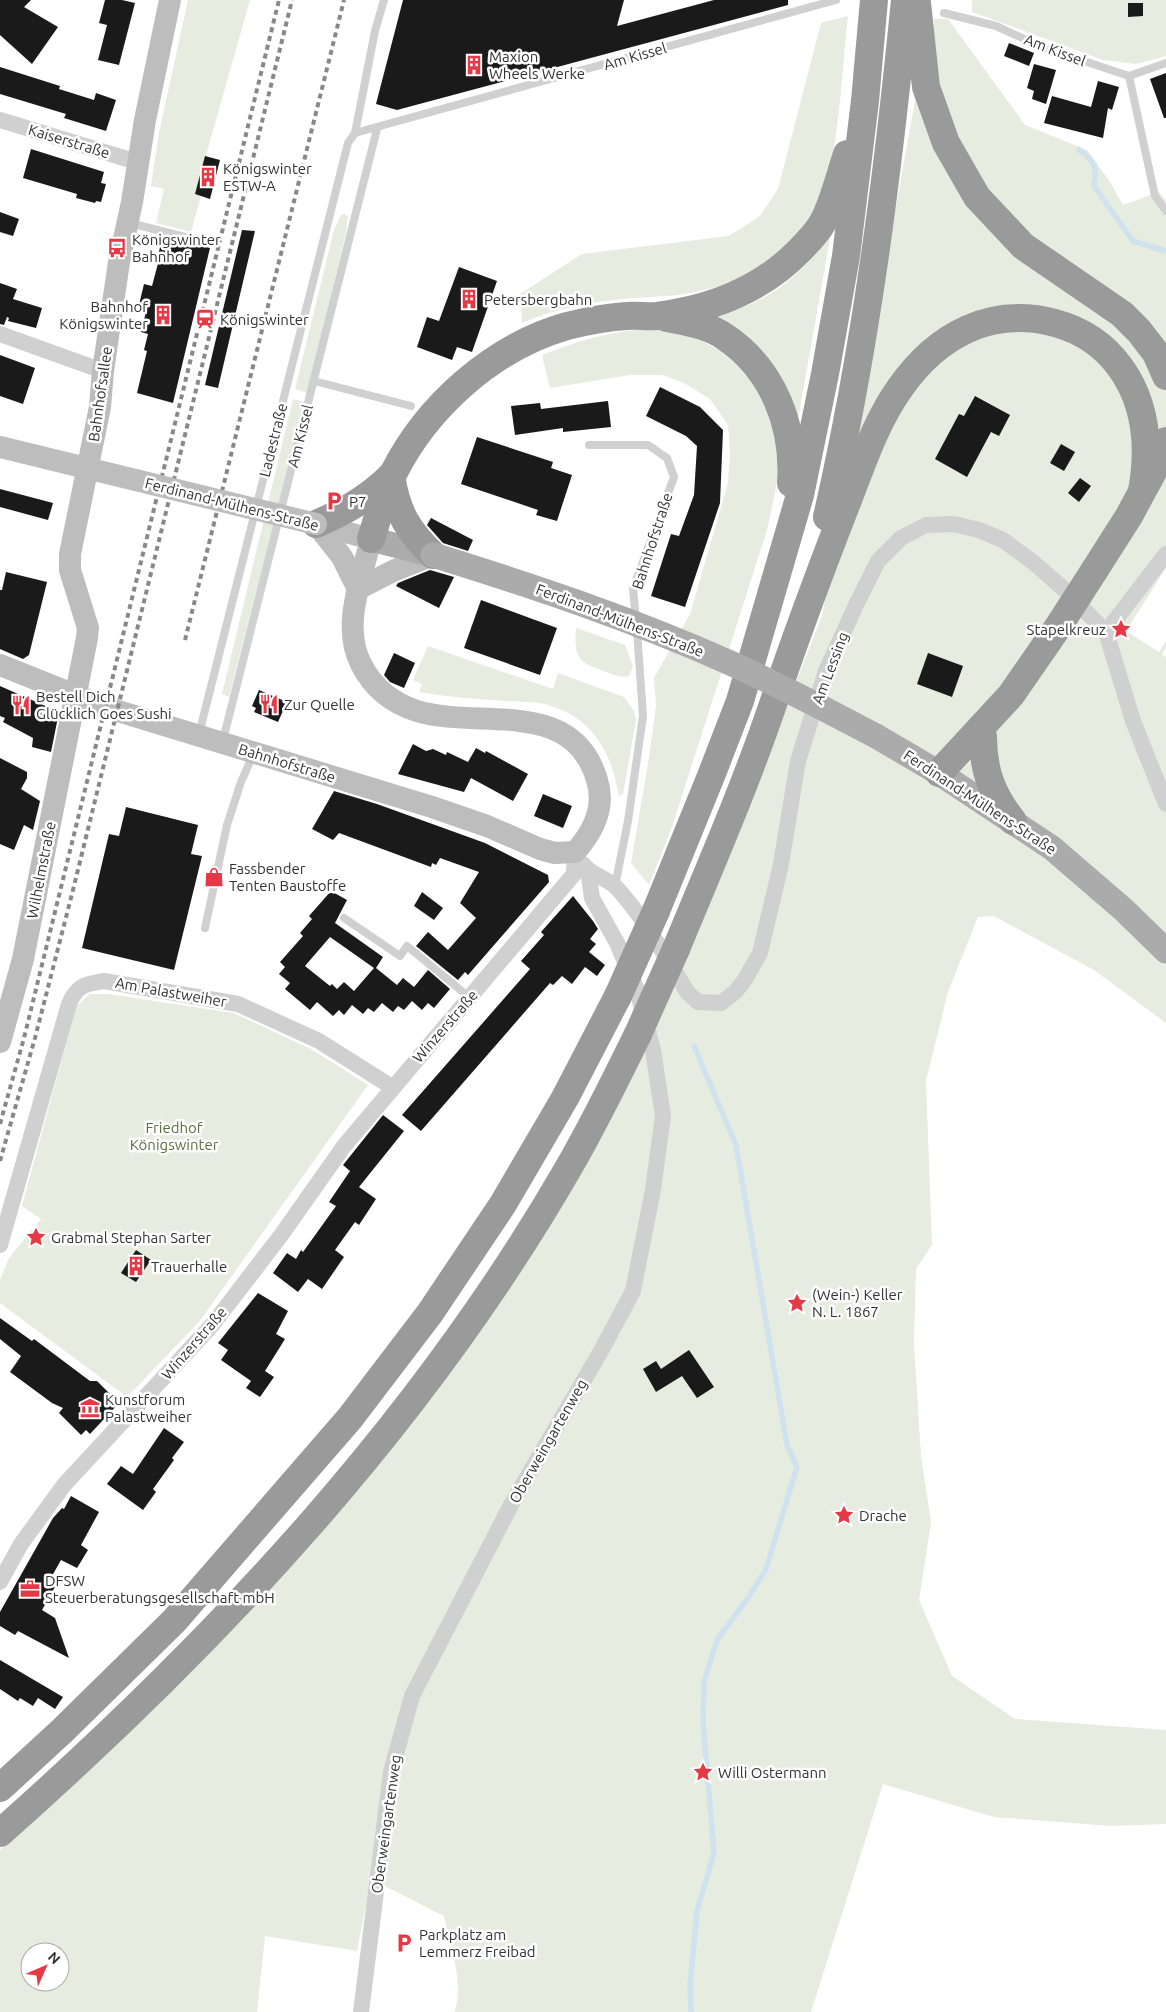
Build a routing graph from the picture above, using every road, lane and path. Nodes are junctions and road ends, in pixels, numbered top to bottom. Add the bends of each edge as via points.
1 (170, 0) edge
2 (384, 0) edge
3 (836, 0) edge
4 (874, 0) edge
5 (906, 0) edge
6 (917, 0) edge
7 (944, 13) dead end
8 (1166, 63) edge
9 (1129, 76) junction
10 (866, 101) junction
11 (0, 120) edge
12 (377, 129) junction
13 (355, 133) junction
14 (138, 162) junction
15 (1166, 211) edge
16 (127, 222) junction
17 (193, 239) dead end
18 (656, 316) junction
19 (0, 334) edge
20 (103, 371) junction
21 (1166, 376) edge
22 (314, 381) junction
23 (411, 406) dead end
24 (1166, 441) edge
25 (589, 445) dead end
26 (0, 447) edge
27 (392, 476) junction
28 (1142, 491) junction
29 (316, 524) junction
30 (371, 539) junction
31 (787, 543) junction
32 (1166, 554) edge
33 (432, 555) junction
34 (358, 589) junction
35 (807, 604) junction
36 (1106, 632) junction
37 (0, 665) edge
38 (80, 698) junction
39 (988, 727) junction
40 (198, 736) junction
41 (222, 744) junction
42 (254, 753) junction
43 (939, 773) junction
44 (1166, 804) edge
45 (1013, 821) junction
46 (575, 852) junction
47 (588, 870) junction
48 (615, 886) junction
49 (344, 918) dead end
50 (205, 928) dead end
51 (1166, 951) edge
52 (469, 997) junction
53 (0, 1042) edge
54 (392, 1087) junction
55 (0, 1245) edge
56 (0, 1582) edge
57 (0, 1788) edge
58 (0, 1834) edge
59 (361, 2012) edge

1 - 14 street, Bahnhofsallee
2 - 13 lane
3 - 12 lane, Am Kissel
4 - 10 highway
5 - 35 highway via 893,127 868,304 838,467
6 - 21 highway via 926,87 946,144 977,197 1023,246 1122,314 1156,353
7 - 9 lane, Am Kissel via 996,26 1042,47
8 - 9 lane
9 - 15 lane via 1155,196
10 - 18 highway via 823,222 795,255 774,274 725,301
10 - 31 highway via 846,256 825,374
11 - 14 street, Kaiserstraße
12 - 13 lane, Am Kissel
12 - 22 lane, Am Kissel
13 - 40 lane, Ladestraße via 348,143
14 - 16 street, Bahnhofsallee
16 - 17 lane
16 - 20 street, Bahnhofsallee
18 - 27 highway via 594,320 566,327 524,343 500,357 456,391 422,428
18 - 31 highway via 695,323 724,336 744,352 767,379 785,418 791,444
19 - 20 street
20 - 38 street, Bahnhofsallee via 100,407 70,554 70,570 88,628
22 - 23 lane
22 - 41 lane, Am Kissel
24 - 28 highway
25 - 48 lane, Bahnhofstraße via 648,445 667,458 674,477 633,589 643,716
26 - 29 street, Ferdinand-Mülhens-Straße, bridge
27 - 29 highway via 357,505
27 - 30 highway
27 - 33 highway via 395,499 403,520
28 - 35 highway via 1146,467 1144,422 1130,381 1115,360 1084,334 1064,325 1024,317 982,323 961,332 930,354 887,408 874,433
28 - 39 highway, bridge via 1028,673
29 - 30 street, Ferdinand-Mülhens-Straße
29 - 34 street via 342,557
30 - 33 main road, Ferdinand-Mülhens-Straße
30 - 34 street, Winzerstraße
31 - 57 highway, bridge via 740,701 656,912 618,996 565,1098 467,1259 350,1418 174,1621
32 - 36 street
33 - 34 street
33 - 43 main road, Ferdinand-Mülhens-Straße, bridge via 560,596 676,640 777,685
34 - 46 street, Winzerstraße via 354,644 361,664 375,686 386,696 418,711 530,721 554,729 574,741 586,755 599,786 600,808 594,826
35 - 58 highway, bridge via 738,797 638,1034 606,1100 559,1183 490,1292 388,1432 246,1596 86,1755
36 - 44 street, Am Lessing via 1133,721
36 - 48 street, Am Lessing via 1047,574 1003,540 954,524 926,525 901,538 878,561 826,671 798,761 760,952 744,982 721,1002 698,1002 688,993 632,904
37 - 38 street, Bahnhofstraße
38 - 40 street, Bahnhofstraße
38 - 53 street, Wilhelmstraße via 23,959
39 - 43 highway
39 - 45 highway via 983,755 986,773 1001,806
40 - 41 street, Bahnhofstraße
41 - 42 street, Bahnhofstraße
42 - 46 street, Bahnhofstraße via 432,807 488,826 540,849 556,853
42 - 50 lane via 227,825
43 - 45 main road, Ferdinand-Mülhens-Straße
45 - 51 main road, Ferdinand-Mülhens-Straße via 1052,848
46 - 47 street, Am Lessing
46 - 52 street, Winzerstraße via 574,874
47 - 48 street, Am Lessing
47 - 59 street, Oberweingartenweg via 592,898 618,943 637,990 653,1050 663,1116 633,1291 512,1503 412,1696 391,1772
49 - 52 lane via 400,956 407,946
52 - 54 street, Winzerstraße
54 - 55 street, Am Palastweiher via 319,1041 238,1004 104,981 87,984 74,992 68,1004
54 - 56 street, Winzerstraße via 344,1146 213,1324 64,1484 21,1544

